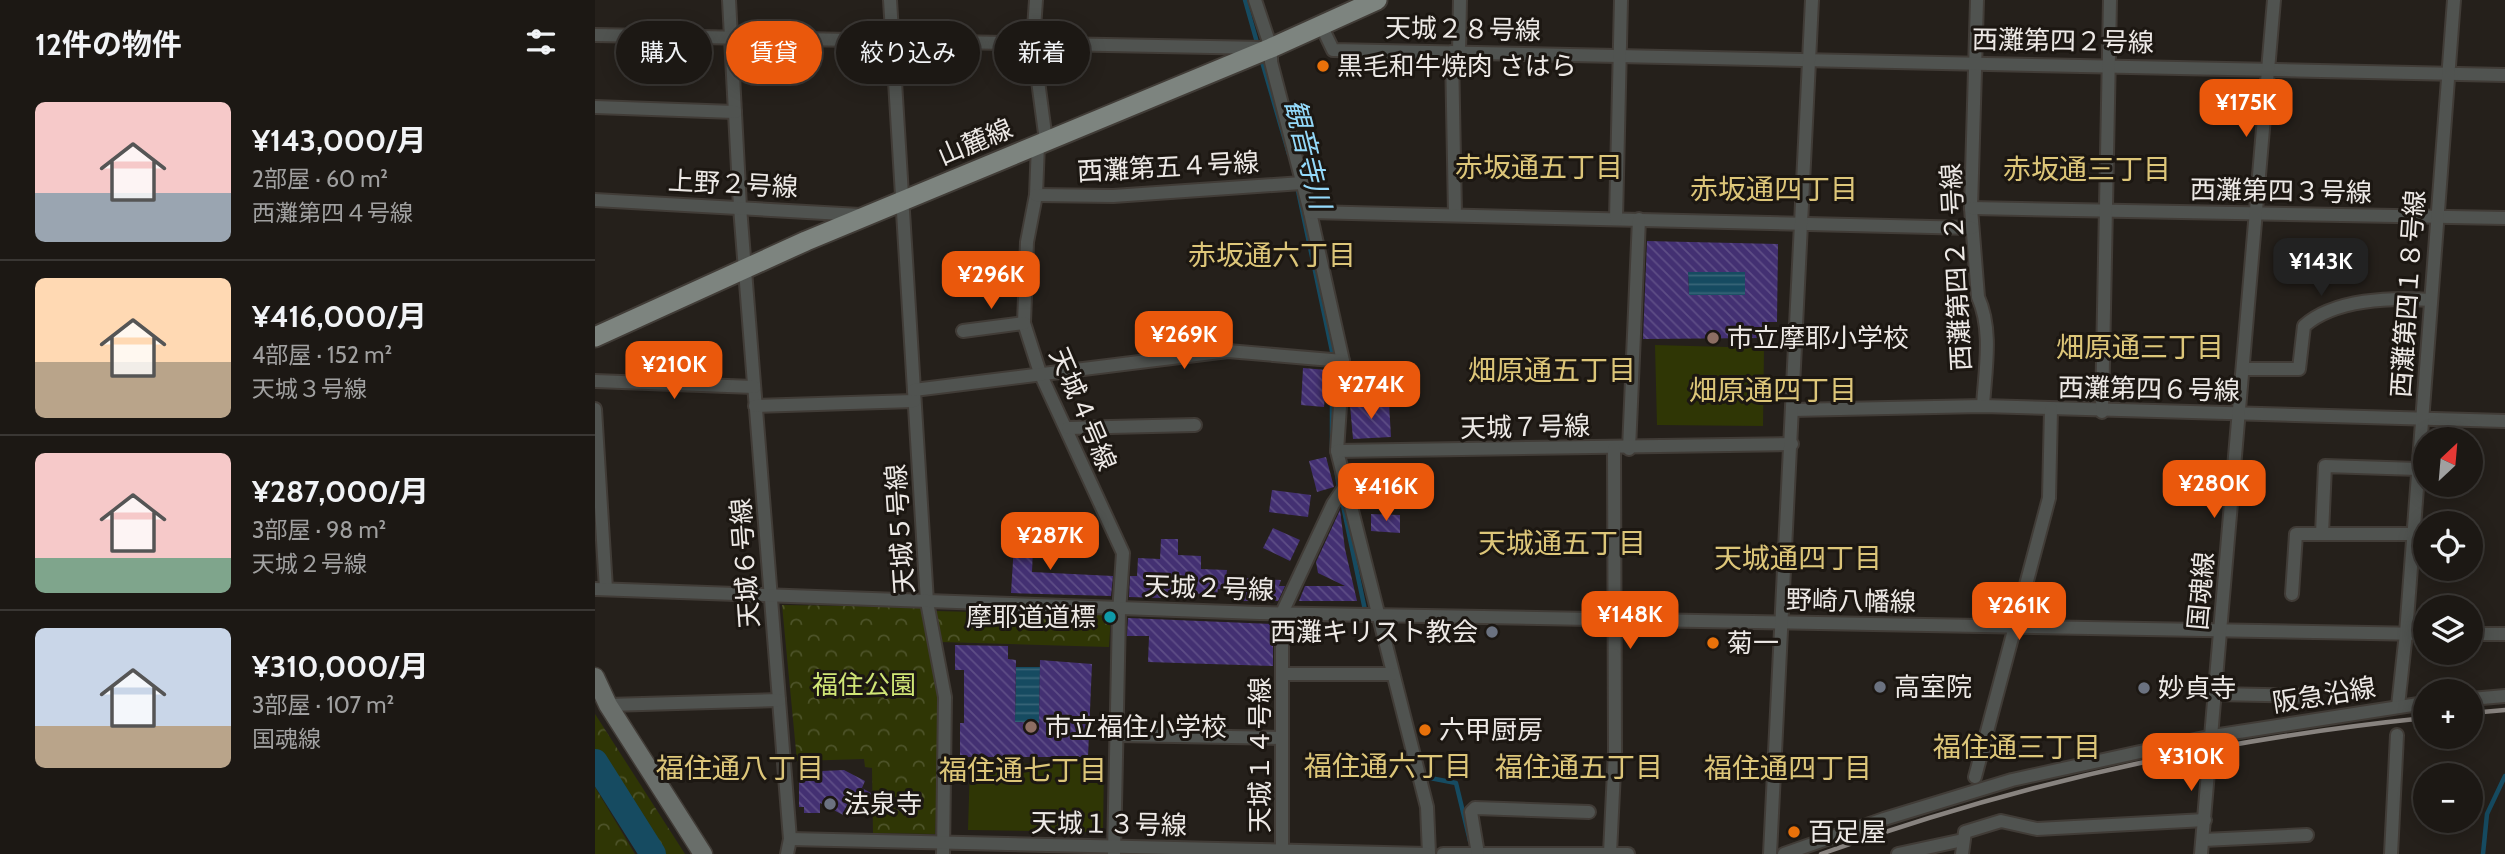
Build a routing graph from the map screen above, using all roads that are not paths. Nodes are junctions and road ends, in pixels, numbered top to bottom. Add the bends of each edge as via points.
1 (729, 0) edge
2 (890, 0) edge
3 (1036, 0) edge
4 (1255, 0) edge
5 (1377, 0) edge
6 (1459, 0) edge
7 (1621, 0) edge
8 (1812, 0) edge
9 (1977, 0) edge
10 (2110, 0) edge
11 (2274, 0) edge
12 (2453, 0) edge
13 (1348, 6) edge
14 (730, 21) edge
15 (892, 21) edge
16 (1035, 21) edge
17 (1321, 25) junction
18 (595, 35) edge
19 (726, 37) edge
20 (1090, 44) edge
21 (1265, 48) junction
22 (1456, 52) junction
23 (1620, 55) junction
24 (1807, 60) junction
25 (1975, 63) junction
26 (2109, 64) junction
27 (2269, 68) junction
28 (2448, 75) junction
29 (2505, 75) edge
30 (734, 84) edge
31 (896, 84) edge
32 (1037, 84) edge
33 (595, 107) edge
34 (735, 112) junction
35 (1042, 142) junction
36 (1301, 183) junction
37 (1036, 195) junction
38 (595, 200) edge
39 (904, 200) junction
40 (740, 207) junction
41 (1971, 208) junction
42 (2106, 211) junction
43 (1310, 212) junction
44 (2257, 214) junction
45 (869, 215) junction
46 (1455, 215) junction
47 (2436, 216) junction
48 (2505, 218) edge
49 (1616, 219) junction
50 (1639, 219) junction
51 (1800, 224) junction
52 (1972, 228) junction
53 (746, 268) junction
54 (2430, 300) junction
55 (1024, 323) junction
56 (963, 331) dead end
57 (595, 337) edge
58 (1336, 360) junction
59 (2244, 369) junction
60 (1040, 373) junction
61 (595, 381) edge
62 (754, 387) junction
63 (914, 396) junction
64 (755, 406) junction
65 (1983, 406) junction
66 (595, 409) edge
67 (1792, 410) junction
68 (2051, 410) junction
69 (2102, 412) junction
70 (2505, 412) edge
71 (2241, 413) junction
72 (2422, 420) junction
73 (2505, 421) edge
74 (1195, 425) dead end
75 (2421, 427) edge
76 (1068, 428) junction
77 (1792, 444) junction
78 (1614, 449) junction
79 (1629, 449) junction
80 (1337, 451) junction
81 (2413, 469) edge
82 (1344, 486) junction
83 (2415, 497) edge
84 (2322, 534) junction
85 (2412, 534) junction
86 (601, 589) edge
87 (2292, 594) dead end
88 (770, 595) junction
89 (927, 602) junction
90 (1119, 609) junction
91 (1282, 613) junction
92 (1377, 615) junction
93 (1613, 620) junction
94 (1783, 623) junction
95 (2016, 625) junction
96 (2221, 631) junction
97 (2406, 633) junction
98 (2413, 633) edge
99 (2483, 634) edge
100 (2505, 634) edge
101 (1283, 674) junction
102 (1393, 674) junction
103 (595, 677) edge
104 (2216, 694) junction
105 (2309, 696) dead end
106 (2505, 696) edge
107 (2483, 698) edge
108 (779, 700) junction
109 (608, 705) junction
110 (2413, 705) edge
111 (2398, 706) junction
112 (2397, 734) dead end
113 (1118, 735) junction
114 (2213, 736) junction
115 (1282, 738) junction
116 (1975, 778) dead end
117 (1589, 812) dead end
118 (2205, 820) junction
119 (2307, 835) dead end
120 (790, 839) junction
121 (1963, 840) junction
122 (943, 848) edge
123 (2202, 849) edge
124 (1114, 850) edge
125 (1282, 853) edge
126 (1610, 853) edge
127 (703, 854) edge
128 (787, 854) edge
129 (1428, 854) edge
130 (1443, 854) edge
131 (1462, 854) edge
132 (1478, 854) edge
133 (1628, 854) edge
134 (1770, 854) edge
135 (1784, 854) edge
136 (1898, 854) edge
137 (1962, 854) edge
138 (2391, 854) edge

1 - 14 street, 天城６号線
2 - 15 street, 天城５号線
3 - 16 street, 天城４号線
4 - 21 street
5 - 13 main road, 山麓線
6 - 22 street
7 - 23 street
8 - 24 street
9 - 25 street, 西灘第四２２号線
10 - 26 street
11 - 27 street, 国魂線
12 - 28 street, 西灘第四１８号線
13 - 17 main road, 山麓線
17 - 21 main road, 山麓線
17 - 22 street, 天城２８号線 via 1333,50
18 - 19 street
20 - 21 street
21 - 35 main road, 山麓線
21 - 36 street
22 - 23 street, 天城２８号線
22 - 46 street
23 - 24 street, 西灘第四２号線
23 - 49 street
24 - 25 street, 西灘第四２号線
24 - 51 street
25 - 26 street, 西灘第四２号線
25 - 41 street, 西灘第四２２号線
26 - 27 street, 西灘第四２号線
26 - 42 street
27 - 28 street, 西灘第四２号線
27 - 44 street, 国魂線
28 - 29 street, 西灘第四２号線
28 - 47 street, 西灘第四１８号線
30 - 34 street, 天城６号線
31 - 39 street, 天城５号線
32 - 35 street, 天城４号線
33 - 34 street
34 - 40 street, 天城６号線
35 - 37 street, 天城４号線
35 - 39 main road, 山麓線
36 - 37 street, 西灘第五４号線 via 1113,196
36 - 43 street
37 - 55 street, 天城４号線 via 1027,242
38 - 40 street, 上野２号線
39 - 45 main road, 山麓線
39 - 63 street, 天城５号線
40 - 45 street, 上野２号線
40 - 53 street, 天城６号線
41 - 42 street, 西灘第四３号線
41 - 52 street, 西灘第四２２号線
42 - 44 street, 西灘第四３号線
42 - 69 street
43 - 46 street
43 - 58 street
44 - 47 street, 西灘第四３号線
44 - 59 street, 国魂線
45 - 53 main road, 山麓線
46 - 49 street
47 - 48 street, 西灘第四３号線
47 - 54 street, 西灘第四１８号線
49 - 50 street
50 - 51 street
50 - 79 street
51 - 52 street
51 - 67 street
52 - 65 street, 西灘第四２２号線 via 1987,346
53 - 57 main road, 山麓線
53 - 62 street, 天城６号線
54 - 59 street via 2369,300 2312,319 2304,327 2299,369
54 - 72 street, 西灘第四１８号線
55 - 56 street
55 - 60 street, 天城４号線
58 - 60 street via 1228,351
58 - 80 street
59 - 71 street, 国魂線
60 - 63 street
60 - 76 street, 天城４号線
61 - 62 street
62 - 64 street, 天城６号線
63 - 64 street
63 - 89 street, 天城５号線
64 - 88 street, 天城６号線
65 - 67 street, 西灘第四６号線
65 - 68 street, 西灘第四６号線
66 - 86 street
67 - 77 street
68 - 69 street, 西灘第四６号線
68 - 95 street via 2049,498
69 - 71 street, 西灘第四６号線
70 - 73 street
71 - 72 street, 西灘第四６号線
71 - 96 street, 国魂線
72 - 73 street, 西灘第四６号線
72 - 75 street, 西灘第四１８号線
74 - 76 street
76 - 90 street, 天城４号線 via 1123,553
77 - 79 street
77 - 94 street
78 - 79 street, 天城７号線
78 - 80 street, 天城７号線
78 - 93 street
80 - 82 street
81 - 84 street via 2325,466
82 - 91 street
82 - 92 street
83 - 85 street, 西灘第四１８号線
84 - 85 street
84 - 87 street via 2296,534
85 - 97 street, 西灘第四１８号線
86 - 88 street, 天城２号線
88 - 89 street, 天城２号線
88 - 108 street, 天城６号線
89 - 90 street, 天城２号線
89 - 122 street, 天城５号線 via 945,697
90 - 91 street, 天城２号線
90 - 113 street, 天城４号線
91 - 92 street, 天城２号線
91 - 101 street, 天城１４号線
92 - 93 street, 天城２号線
92 - 102 street
93 - 94 street, 野崎八幡線
93 - 126 street via 1615,751
94 - 95 street, 野崎八幡線
94 - 134 street
95 - 96 street, 野崎八幡線
95 - 116 street
96 - 97 street, 野崎八幡線
96 - 104 street, 国魂線
97 - 98 street, 野崎八幡線
97 - 111 street, 西灘第四１８号線
99 - 100 street
101 - 102 street
101 - 115 street, 天城１４号線
102 - 129 street via 1427,807
103 - 109 street
104 - 105 street
104 - 114 street, 国魂線
106 - 107 street
108 - 109 street
108 - 120 street, 天城６号線
109 - 127 street
110 - 111 street, 阪急沿線
111 - 114 street, 阪急沿線
112 - 138 street
113 - 115 street
113 - 124 street, 天城４号線
114 - 118 street, 国魂線
114 - 135 street, 阪急沿線 via 2013,780
115 - 125 street, 天城１４号線
117 - 132 street via 1475,808 1471,812
118 - 121 street via 2037,829 2001,821 1965,832
118 - 123 street, 国魂線
119 - 123 street
120 - 122 street, 天城１３号線
120 - 128 street, 天城６号線
121 - 136 street
121 - 137 street
122 - 124 street, 天城１３号線
124 - 125 street, 天城１３号線
125 - 129 street, 天城１３号線
126 - 132 street
126 - 133 street
130 - 131 street
131 - 132 street

